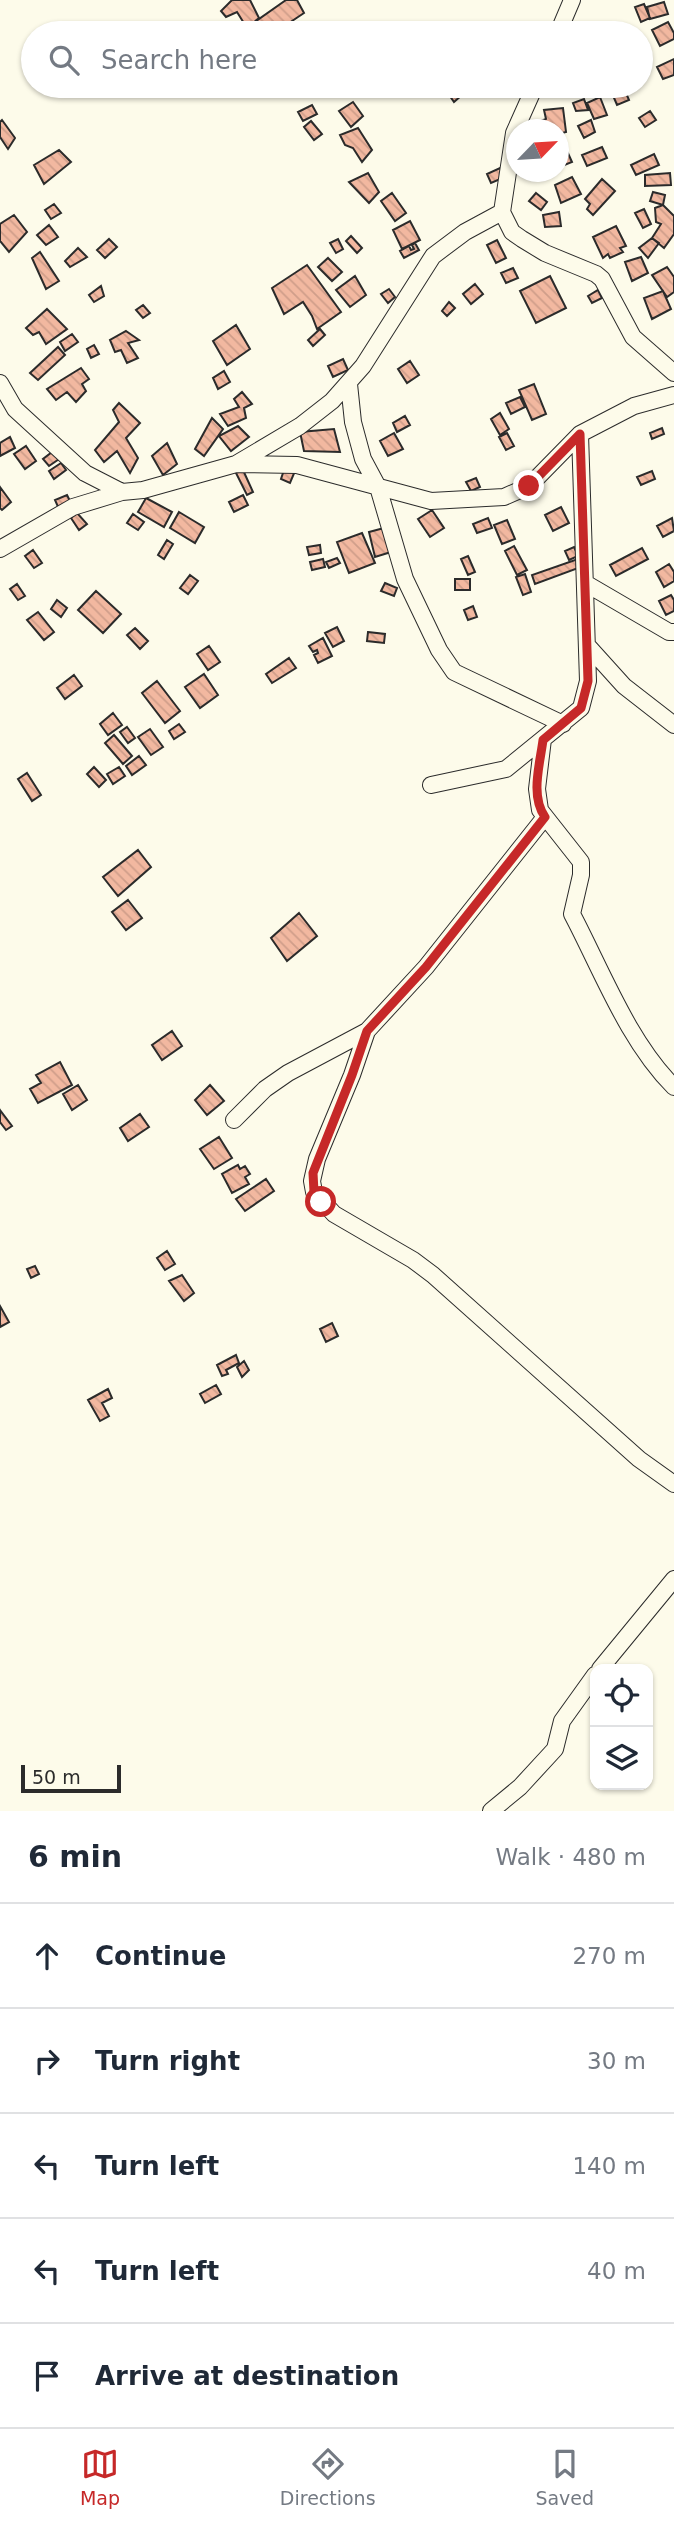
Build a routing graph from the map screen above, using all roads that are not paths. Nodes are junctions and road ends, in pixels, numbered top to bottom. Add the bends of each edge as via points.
1 (572, 0) edge
2 (563, 21) edge
3 (530, 98) edge
4 (502, 212) junction
5 (674, 373) edge
6 (0, 383) edge
7 (349, 384) junction
8 (674, 395) edge
9 (580, 434) junction
10 (236, 464) junction
11 (378, 487) junction
12 (122, 492) junction
13 (0, 549) edge
14 (585, 583) junction
15 (674, 632) edge
16 (587, 645) junction
17 (563, 724) junction
18 (674, 725) edge
19 (543, 740) junction
20 (431, 785) dead end
21 (545, 817) junction
22 (367, 1031) junction
23 (674, 1087) edge
24 (234, 1120) dead end
25 (674, 1484) edge
26 (674, 1579) edge
27 (604, 1664) edge
28 (590, 1682) edge
29 (491, 1811) edge

1 - 2 street
3 - 4 street via 514,133
4 - 5 street via 512,232 522,239 602,279 633,337
4 - 7 street via 433,256
6 - 12 street via 15,409 85,473
7 - 10 street via 300,426
7 - 11 street via 357,441
8 - 9 street via 634,406
9 - 11 street via 529,486 504,496 431,501
9 - 14 street
10 - 11 street via 297,465
10 - 12 street
11 - 17 street via 405,579 454,671
12 - 13 street via 72,507
14 - 15 street
14 - 16 street
16 - 17 street via 588,681 581,708
16 - 18 street via 624,686
17 - 19 street
19 - 20 street via 506,769
19 - 21 street via 537,789
21 - 22 street via 426,967
21 - 23 street via 581,862 572,914 639,1044
22 - 24 street via 265,1088
22 - 25 street via 313,1173 314,1192 334,1214 433,1275
26 - 27 street
28 - 29 street via 562,1721 555,1749

